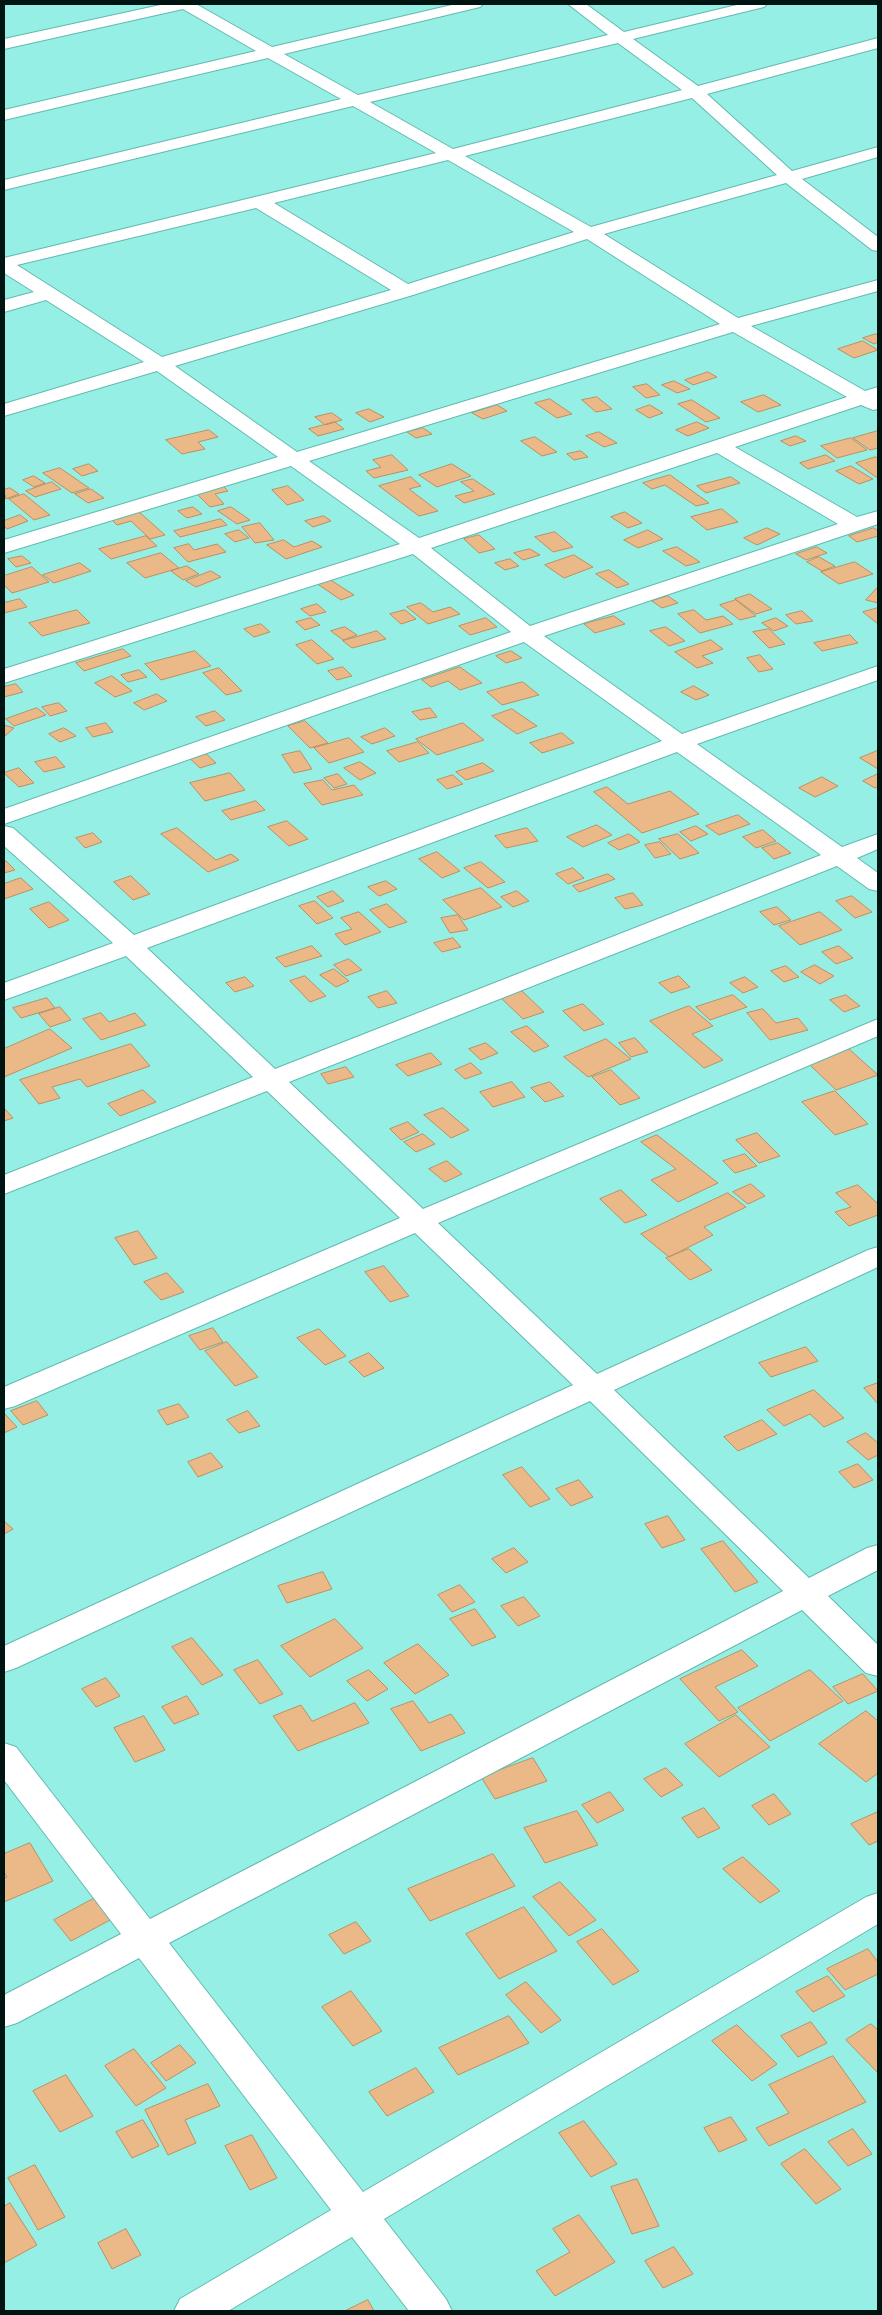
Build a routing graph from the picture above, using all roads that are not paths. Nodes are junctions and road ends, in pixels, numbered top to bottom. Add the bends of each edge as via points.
1 (185, 4) edge
2 (423, 4) edge
3 (474, 4) edge
4 (576, 4) edge
5 (759, 4) edge
6 (437, 12) junction
7 (621, 37) junction
8 (878, 43) edge
9 (4, 44) edge
10 (270, 53) junction
11 (696, 93) junction
12 (355, 102) junction
13 (4, 115) edge
14 (878, 152) edge
15 (452, 156) junction
16 (788, 176) junction
17 (4, 185) edge
18 (259, 202) junction
19 (589, 233) junction
20 (878, 246) edge
21 (4, 264) edge
22 (878, 285) edge
23 (406, 291) junction
24 (50, 294) junction
25 (4, 306) edge
26 (735, 325) junction
27 (160, 364) junction
28 (873, 399) edge
29 (4, 410) edge
30 (719, 446) junction
31 (294, 459) junction
32 (878, 517) edge
33 (855, 525) junction
34 (416, 546) junction
35 (4, 547) edge
36 (527, 634) junction
37 (878, 673) edge
38 (4, 676) edge
39 (679, 743) junction
40 (4, 817) edge
41 (4, 833) edge
42 (878, 841) edge
43 (840, 856) junction
44 (878, 884) edge
45 (131, 946) junction
46 (4, 992) edge
47 (878, 1027) edge
48 (270, 1079) junction
49 (4, 1185) edge
50 (418, 1221) junction
51 (878, 1256) edge
52 (594, 1388) junction
53 (4, 1399) edge
54 (878, 1556) edge
55 (806, 1593) junction
56 (4, 1660) edge
57 (878, 1664) edge
58 (4, 1756) edge
59 (878, 1907) edge
60 (145, 1939) junction
61 (4, 2012) edge
62 (358, 2216) junction
63 (194, 2311) edge
64 (432, 2311) edge

1 - 9 street
1 - 10 street
2 - 6 street
3 - 6 street
4 - 7 street
5 - 7 street
6 - 10 street
7 - 11 street
7 - 12 street
8 - 11 street
10 - 12 street
10 - 13 street
11 - 15 street
11 - 16 street
12 - 15 street
12 - 17 street
14 - 16 street
15 - 18 street
15 - 19 street
16 - 19 street
16 - 20 street
18 - 21 street
18 - 23 street
19 - 23 street
19 - 26 street
21 - 24 street
22 - 26 street
23 - 27 street
24 - 25 street
24 - 27 street
26 - 28 street
26 - 31 street
27 - 29 street
27 - 31 street
28 - 30 street
30 - 33 street
30 - 34 street
31 - 34 street
31 - 35 street
32 - 33 street
33 - 36 street
34 - 36 street
34 - 38 street
36 - 39 street
36 - 40 street
37 - 39 street
39 - 43 street
39 - 45 street
41 - 45 street
42 - 43 street
43 - 44 street
43 - 48 street
45 - 46 street
45 - 48 street
47 - 50 street
48 - 49 street
48 - 50 street
50 - 52 street
50 - 53 street
51 - 52 street
52 - 55 street
52 - 56 street
54 - 55 street
55 - 57 street
55 - 60 street
58 - 60 street
59 - 62 street
60 - 61 street
60 - 62 street
62 - 63 street
62 - 64 street

